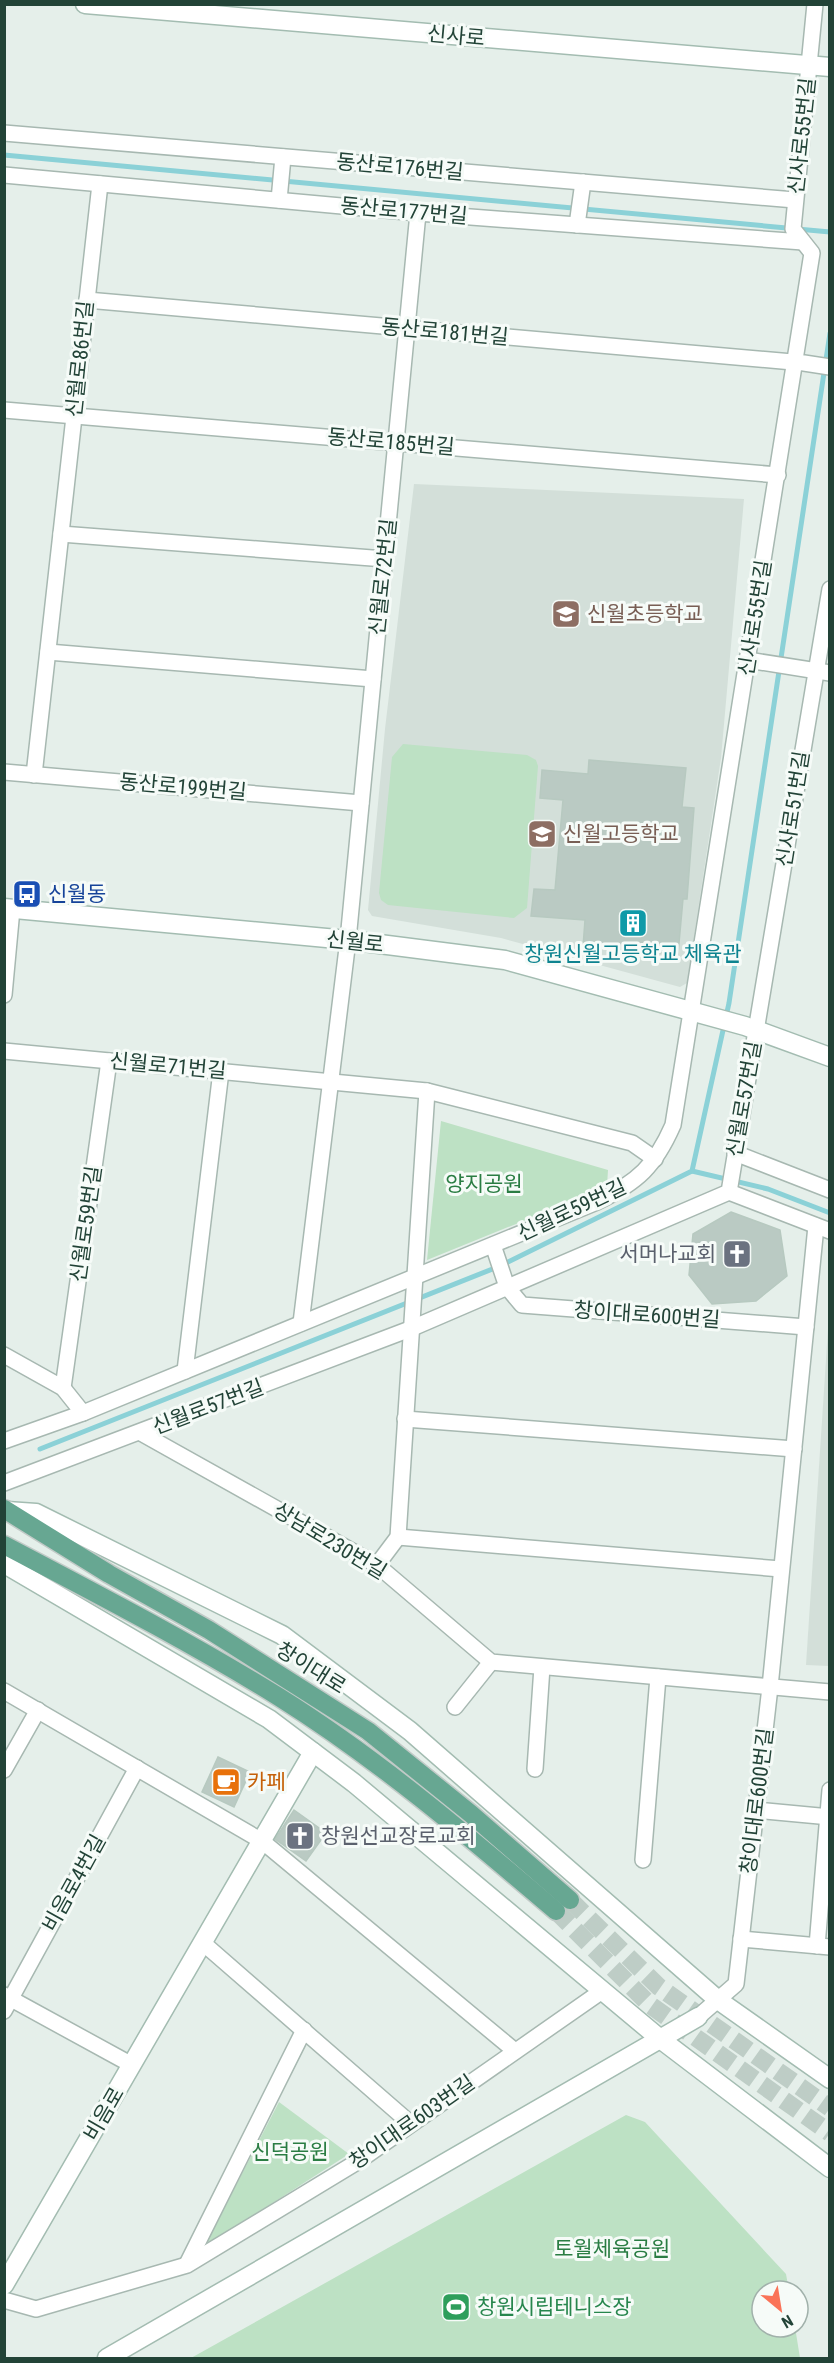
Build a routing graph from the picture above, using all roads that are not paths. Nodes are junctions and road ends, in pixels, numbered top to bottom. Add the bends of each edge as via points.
1 (85, 4) edge
2 (815, 4) edge
3 (822, 67) edge
4 (4, 133) edge
5 (283, 160) junction
6 (4, 175) edge
7 (100, 184) junction
8 (582, 185) junction
9 (280, 196) junction
10 (795, 203) junction
11 (418, 213) junction
12 (578, 222) junction
13 (803, 242) junction
14 (87, 300) junction
15 (407, 329) junction
16 (799, 363) junction
17 (830, 368) edge
18 (4, 410) edge
19 (74, 416) junction
20 (396, 443) junction
21 (778, 475) junction
22 (61, 534) junction
23 (385, 559) junction
24 (830, 589) edge
25 (48, 652) junction
26 (752, 660) junction
27 (817, 671) edge
28 (373, 679) junction
29 (4, 772) edge
30 (34, 775) junction
31 (362, 803) junction
32 (8, 909) edge
33 (348, 940) junction
34 (4, 995) edge
35 (695, 1013) junction
36 (750, 1028) junction
37 (4, 1051) edge
38 (830, 1057) edge
39 (109, 1061) junction
40 (221, 1071) junction
41 (331, 1082) junction
42 (427, 1091) junction
43 (656, 1159) junction
44 (734, 1161) junction
45 (830, 1190) edge
46 (729, 1192) junction
47 (823, 1228) edge
48 (494, 1248) junction
49 (506, 1282) junction
50 (413, 1283) junction
51 (410, 1321) junction
52 (301, 1323) junction
53 (806, 1327) junction
54 (4, 1355) edge
55 (185, 1371) junction
56 (63, 1388) junction
57 (83, 1413) junction
58 (405, 1419) junction
59 (141, 1433) junction
60 (4, 1441) edge
61 (794, 1449) junction
62 (4, 1483) edge
63 (6, 1510) edge
64 (398, 1536) junction
65 (4, 1545) edge
66 (4, 1561) edge
67 (377, 1565) junction
68 (782, 1569) junction
69 (491, 1662) junction
70 (542, 1667) junction
71 (658, 1677) junction
72 (770, 1687) junction
73 (4, 1691) edge
74 (830, 1692) edge
75 (455, 1707) dead end
76 (38, 1710) junction
77 (313, 1752) junction
78 (137, 1768) junction
79 (535, 1769) dead end
80 (4, 1770) edge
81 (830, 1790) edge
82 (756, 1810) junction
83 (828, 1817) edge
84 (262, 1841) junction
85 (643, 1860) dead end
86 (826, 1882) edge
87 (741, 1940) junction
88 (202, 1943) junction
89 (823, 1947) edge
90 (602, 1991) junction
91 (717, 2000) junction
92 (7, 2002) edge
93 (699, 2017) joint
94 (304, 2030) junction
95 (659, 2038) junction
96 (515, 2050) junction
97 (132, 2065) junction
98 (830, 2079) edge
99 (410, 2123) junction
100 (830, 2168) edge
101 (187, 2265) junction
102 (4, 2285) edge
103 (4, 2300) edge
104 (108, 2358) edge

1 - 3 main road, 신사로
2 - 3 street, 신사로55번길
3 - 10 street, 신사로55번길
4 - 5 street, 동산로176번길
5 - 8 street, 동산로176번길
5 - 9 street
6 - 7 street, 동산로177번길
7 - 9 street, 동산로177번길
7 - 14 street, 신월로86번길
8 - 10 street, 동산로176번길
8 - 12 street
9 - 11 street, 동산로177번길
10 - 13 street, 신사로55번길 via 793,229
11 - 12 street, 동산로177번길
11 - 15 street, 신월로72번길
12 - 13 street, 동산로177번길
13 - 16 street, 신사로55번길 via 812,253
14 - 15 street, 동산로181번길
14 - 19 street, 신월로86번길
15 - 16 street, 동산로181번길
15 - 20 street, 신월로72번길
16 - 17 street, 동산로181번길
16 - 21 street, 신사로55번길
18 - 19 street, 동산로185번길
19 - 20 street, 동산로185번길
19 - 22 street, 신월로86번길
20 - 21 street, 동산로185번길
20 - 23 street, 신월로72번길
21 - 26 street, 신사로55번길
22 - 23 street
22 - 25 street, 신월로86번길
23 - 28 street, 신월로72번길
24 - 27 street, 신사로51번길
25 - 28 street
25 - 30 street, 신월로86번길
26 - 27 street
26 - 35 street, 신사로55번길
27 - 36 street, 신사로51번길
28 - 31 street, 신월로72번길
29 - 30 street, 동산로199번길
30 - 31 street, 동산로199번길
31 - 33 street, 신월로72번길
32 - 33 main road, 신월로
32 - 34 street
33 - 35 main road, 신월로 via 505,960
33 - 41 street
35 - 36 main road, 신월로
35 - 43 street, 신월로59번길 via 673,1125
36 - 38 main road
36 - 44 street, 신월로57번길
37 - 39 street, 신월로71번길
39 - 40 street, 신월로71번길
39 - 56 street, 신월로59번길
40 - 41 street, 신월로71번길
40 - 55 street
41 - 42 street
41 - 52 street
42 - 43 street via 632,1143
42 - 50 street
43 - 48 street, 신월로59번길 via 624,1189
44 - 45 street
44 - 46 street, 신월로57번길
46 - 47 street
46 - 49 street, 신월로57번길
47 - 53 street, 창이대로600번길
48 - 49 street
48 - 50 street, 신월로59번길
49 - 51 street, 신월로57번길
49 - 53 street, 창이대로600번길 via 522,1305
50 - 51 street
50 - 52 street, 신월로59번길
51 - 58 street
51 - 59 street, 신월로57번길
52 - 55 street, 신월로59번길
53 - 61 street, 창이대로600번길
54 - 56 street
55 - 57 street, 신월로59번길
56 - 57 street
57 - 60 street, 신월로59번길
58 - 61 street
58 - 64 street
59 - 62 street, 신월로57번길
59 - 67 street, 상남로230번길
61 - 68 street, 창이대로600번길
63 - 65 main road, 창이대로 via 209,1630 368,1731 471,1814 563,1905 358,1750 279,1698 196,1648
63 - 91 main road via 36,1513 282,1635 410,1731
64 - 67 street
64 - 68 street
66 - 77 main road via 269,1719
67 - 69 street, 상남로230번길
68 - 72 street, 창이대로600번길
69 - 70 street
69 - 75 street
70 - 71 street
70 - 79 street
71 - 72 street
71 - 85 street
72 - 74 street
72 - 82 street, 창이대로600번길
73 - 76 street
76 - 78 street
76 - 80 street
77 - 84 main road, 비음로
77 - 90 main road
78 - 84 street
78 - 92 street, 비음로4번길
81 - 83 street
82 - 83 street
82 - 87 street, 창이대로600번길
83 - 86 street
84 - 88 main road, 비음로
84 - 96 street
86 - 89 street
87 - 89 street
87 - 91 street, 창이대로600번길 via 736,1984
88 - 94 street
88 - 97 main road, 비음로
90 - 95 main road
90 - 96 street, 창이대로603번길
91 - 93 street, 창이대로600번길
91 - 98 main road
92 - 97 street
93 - 95 main road
94 - 99 street
94 - 101 street
95 - 100 main road
95 - 104 main road
96 - 99 street, 창이대로603번길
97 - 102 main road, 비음로
99 - 101 street, 창이대로603번길 via 357,2162
101 - 103 street, 창이대로603번길 via 36,2309

